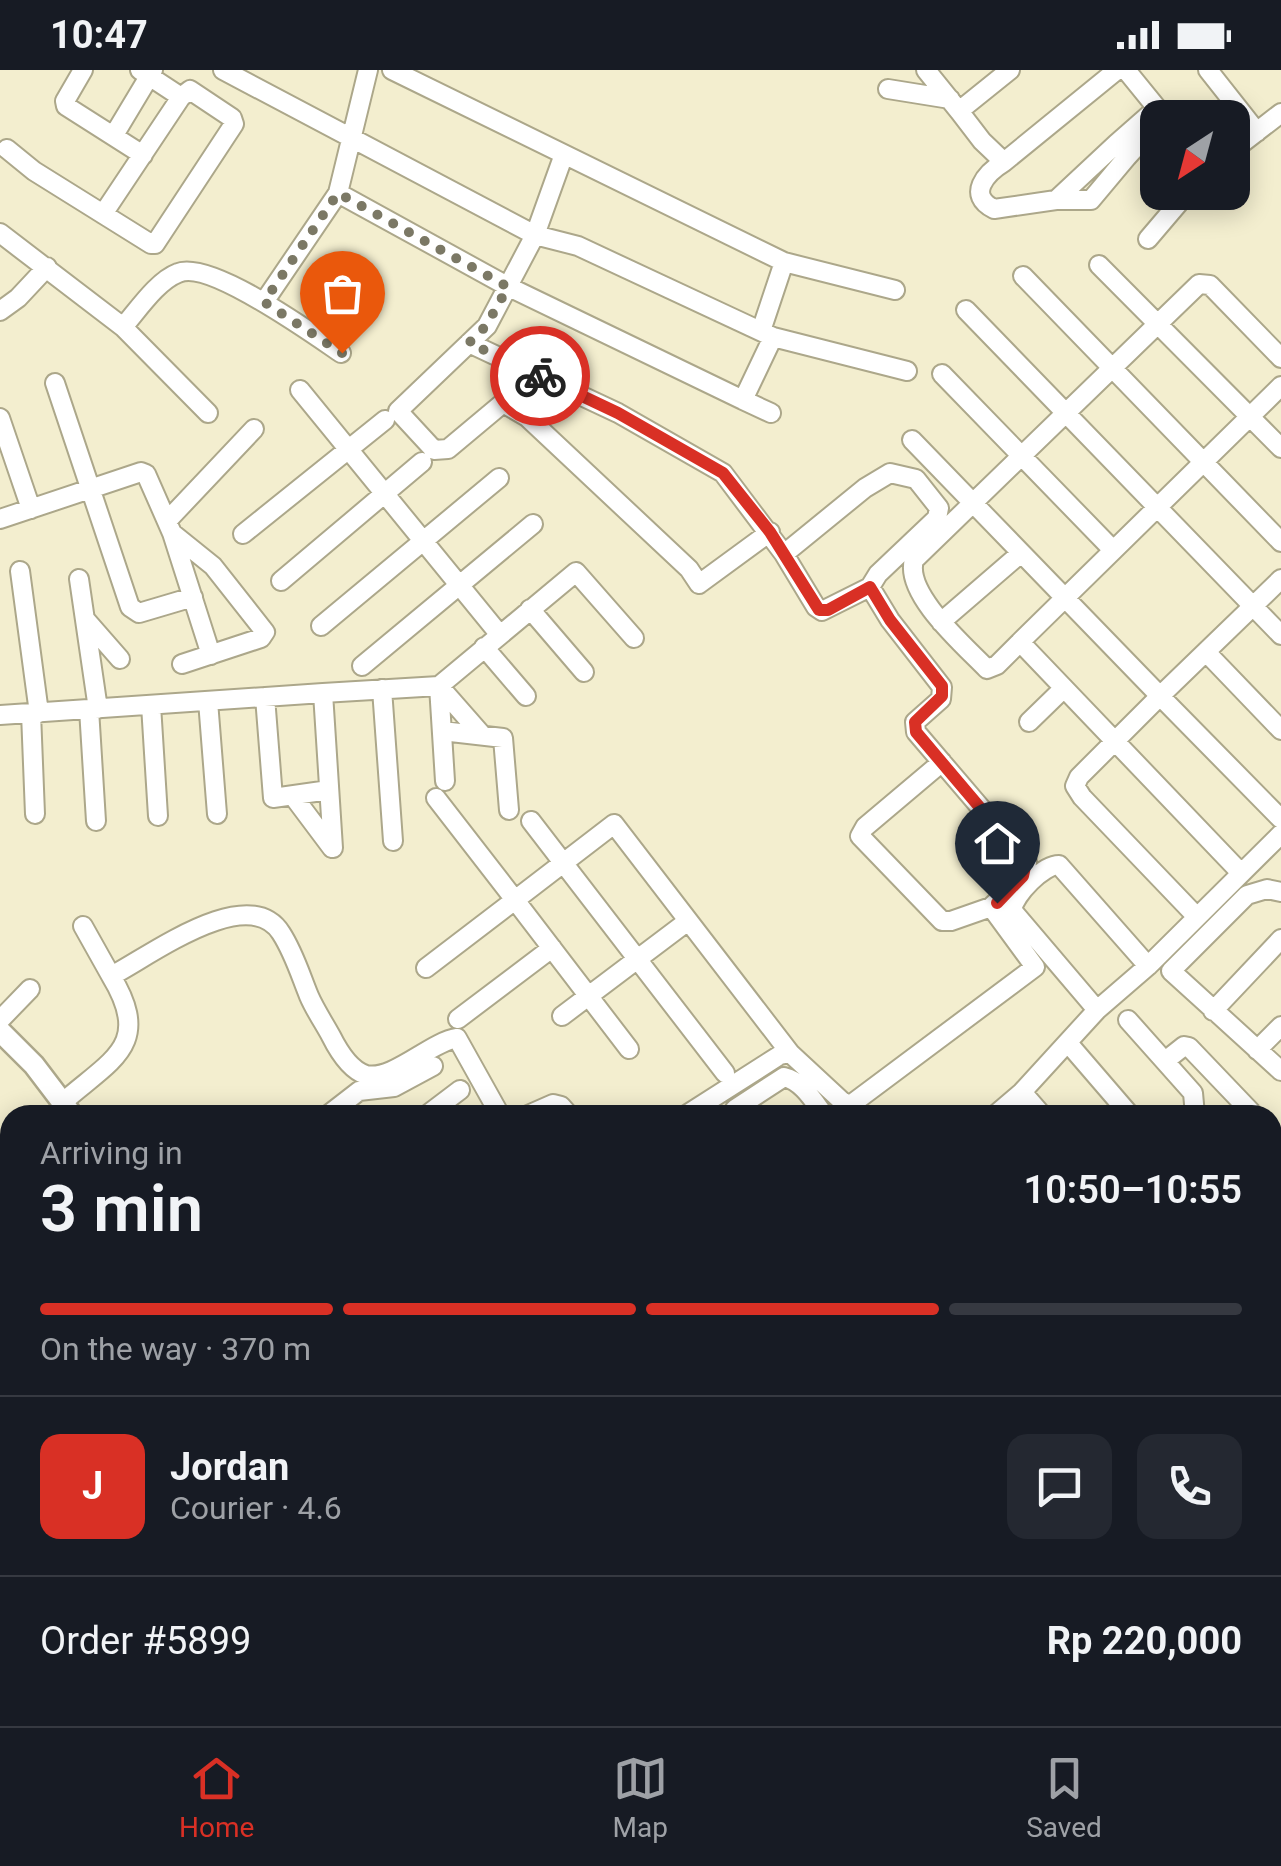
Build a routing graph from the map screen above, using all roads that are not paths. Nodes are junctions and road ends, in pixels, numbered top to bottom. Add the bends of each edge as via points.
1 (82, 70) edge
2 (223, 70) edge
3 (368, 70) edge
4 (392, 70) edge
5 (926, 70) edge
6 (1010, 70) edge
7 (1126, 70) edge
8 (1208, 70) edge
9 (147, 72) edge
10 (1107, 73) edge
11 (888, 89) dead end
12 (181, 97) junction
13 (1149, 100) edge
14 (954, 105) junction
15 (1281, 113) edge
16 (1257, 132) junction
17 (1140, 134) edge
18 (114, 136) junction
19 (352, 137) junction
20 (1250, 137) edge
21 (7, 149) dead end
22 (142, 154) junction
23 (564, 156) junction
24 (1004, 162) junction
25 (338, 193) junction
26 (1173, 210) edge
27 (103, 214) junction
28 (0, 233) edge
29 (535, 235) junction
30 (1148, 239) dead end
31 (784, 262) junction
32 (1099, 265) dead end
33 (48, 267) junction
34 (1024, 276) dead end
35 (508, 287) junction
36 (895, 290) dead end
37 (264, 302) junction
38 (966, 310) dead end
39 (0, 311) edge
40 (1159, 322) junction
41 (123, 328) junction
42 (767, 334) junction
43 (469, 343) junction
44 (342, 353) dead end
45 (1281, 358) edge
46 (1112, 368) junction
47 (907, 371) dead end
48 (942, 374) dead end
49 (55, 383) dead end
50 (1281, 386) edge
51 (300, 390) dead end
52 (743, 400) junction
53 (208, 413) dead end
54 (771, 413) dead end
55 (1066, 413) junction
56 (1250, 416) junction
57 (0, 418) edge
58 (385, 420) dead end
59 (254, 429) dead end
60 (912, 440) dead end
61 (1281, 448) edge
62 (348, 449) junction
63 (1022, 455) junction
64 (422, 462) dead end
65 (1204, 462) junction
66 (499, 478) dead end
67 (90, 488) junction
68 (384, 494) junction
69 (973, 502) junction
70 (1158, 508) junction
71 (31, 509) junction
72 (0, 519) edge
73 (533, 524) dead end
74 (170, 526) junction
75 (770, 532) junction
76 (244, 534) dead end
77 (423, 541) junction
78 (1281, 542) edge
79 (1113, 550) junction
80 (1021, 553) junction
81 (784, 554) junction
82 (20, 571) dead end
83 (79, 579) dead end
84 (281, 580) dead end
85 (1281, 580) edge
86 (459, 586) junction
87 (870, 587) junction
88 (194, 597) junction
89 (1065, 597) junction
90 (1253, 606) junction
91 (530, 610) junction
92 (85, 620) junction
93 (941, 622) junction
94 (321, 626) dead end
95 (500, 635) junction
96 (1281, 635) edge
97 (634, 638) dead end
98 (1020, 642) junction
99 (484, 648) junction
100 (1206, 652) junction
101 (211, 654) junction
102 (120, 659) dead end
103 (182, 664) dead end
104 (362, 666) dead end
105 (584, 672) dead end
106 (439, 686) junction
107 (1064, 688) junction
108 (382, 690) junction
109 (323, 693) junction
110 (526, 696) dead end
111 (1160, 696) junction
112 (266, 697) junction
113 (208, 702) junction
114 (151, 705) junction
115 (93, 709) junction
116 (35, 713) junction
117 (0, 715) edge
118 (1029, 722) dead end
119 (442, 730) junction
120 (1281, 730) edge
121 (482, 735) junction
122 (1114, 741) junction
123 (942, 762) junction
124 (329, 790) junction
125 (294, 796) junction
126 (509, 810) dead end
127 (35, 814) dead end
128 (216, 814) dead end
129 (158, 816) dead end
130 (1281, 819) edge
131 (96, 820) dead end
132 (531, 821) dead end
133 (1281, 834) edge
134 (393, 841) dead end
135 (563, 863) junction
136 (1241, 873) junction
137 (1281, 892) edge
138 (515, 900) junction
139 (991, 908) junction
140 (1197, 917) junction
141 (688, 920) junction
142 (83, 926) dead end
143 (1281, 939) edge
144 (552, 948) junction
145 (637, 959) junction
146 (1148, 966) junction
147 (426, 968) dead end
148 (111, 976) junction
149 (30, 989) dead end
150 (589, 996) junction
151 (1098, 1010) junction
152 (1214, 1011) junction
153 (562, 1016) dead end
154 (458, 1019) dead end
155 (0, 1020) edge
156 (1128, 1020) dead end
157 (1281, 1026) edge
158 (0, 1032) edge
159 (1068, 1043) junction
160 (629, 1049) dead end
161 (1257, 1050) junction
162 (790, 1053) junction
163 (1165, 1061) junction
164 (433, 1066) dead end
165 (1281, 1072) edge
166 (724, 1073) dead end
167 (1216, 1076) junction
168 (460, 1090) dead end
169 (1022, 1092) junction
170 (64, 1105) edge
171 (71, 1105) edge
172 (341, 1105) edge
173 (440, 1105) edge
174 (494, 1105) edge
175 (702, 1105) edge
176 (745, 1105) edge
177 (816, 1105) edge
178 (1006, 1105) edge
179 (1033, 1105) edge
180 (1121, 1105) edge
181 (1194, 1105) edge
182 (1196, 1105) edge
183 (1244, 1105) edge

1 - 18 street via 65,104
2 - 19 street
3 - 19 street
4 - 23 street
5 - 14 street
6 - 14 street
7 - 13 street
8 - 16 street
9 - 12 street
9 - 18 street
10 - 24 street
11 - 14 street
12 - 22 street
12 - 27 street via 190,90 232,118 232,131 156,244
14 - 24 street
15 - 16 street
16 - 20 street
17 - 24 street via 1121,151 1091,200 986,206 982,180
18 - 22 street
19 - 25 street
19 - 29 street
21 - 27 street
22 - 27 street
23 - 29 street
23 - 31 street
25 - 35 street
25 - 37 street
26 - 30 street
28 - 33 street
29 - 35 street
29 - 42 street via 578,246
31 - 36 street
31 - 42 street
32 - 40 street
33 - 39 street
33 - 41 street
34 - 46 street
35 - 43 street
35 - 52 street
37 - 41 street via 184,270
37 - 44 street
38 - 55 street
40 - 45 street via 1206,284
40 - 46 street
40 - 56 street
41 - 53 street
42 - 47 street
42 - 52 street
43 - 75 street via 618,413 723,473
43 - 75 street via 398,411 434,450 448,449 502,403 510,404 699,584
46 - 55 street
46 - 65 street
48 - 63 street
49 - 67 street
50 - 56 street
51 - 62 street
52 - 54 street
55 - 63 street
55 - 70 street
56 - 61 street
56 - 65 street
57 - 71 street
58 - 62 street
59 - 74 street
60 - 69 street
62 - 68 street
62 - 76 street
63 - 69 street
63 - 79 street
64 - 68 street
65 - 70 street
65 - 78 street
66 - 77 street
67 - 71 street
67 - 74 street via 144,472
67 - 88 street via 131,610
68 - 77 street
68 - 84 street
69 - 80 street
69 - 93 street via 912,566 922,597
70 - 79 street
70 - 90 street
71 - 72 street
73 - 86 street
74 - 88 street
74 - 101 street via 265,628 261,638
75 - 81 street
77 - 86 street
77 - 94 street
79 - 89 street
80 - 89 street
80 - 93 street
81 - 87 street via 822,611
81 - 87 street via 881,476 906,474 927,490 938,514
82 - 116 street
83 - 92 street
85 - 90 street
86 - 95 street
86 - 104 street
87 - 123 street via 942,686 940,699 914,726
88 - 101 street
89 - 98 street
89 - 111 street
90 - 96 street
90 - 100 street
91 - 95 street
91 - 97 street via 576,572
91 - 105 street
92 - 102 street
92 - 115 street
93 - 98 street via 991,670
95 - 99 street
98 - 107 street
99 - 106 street
99 - 110 street
100 - 111 street
100 - 120 street
101 - 103 street
106 - 108 street
106 - 119 street
106 - 121 street
107 - 118 street
107 - 122 street
108 - 109 street
108 - 134 street
109 - 112 street
109 - 124 street
111 - 122 street
111 - 130 street
112 - 113 street
112 - 125 street via 273,798
113 - 114 street
113 - 128 street
114 - 115 street
114 - 129 street
115 - 116 street
115 - 131 street
116 - 117 street
116 - 127 street
119 - 121 street
119 - 138 street via 441,789
121 - 126 street via 503,738
122 - 136 street
122 - 140 street via 1078,777 1076,790
123 - 139 street via 1026,862 1023,876
123 - 139 street via 860,836 942,920
124 - 125 street
124 - 125 street via 333,848
132 - 135 street
133 - 136 street
135 - 138 street
135 - 141 street via 614,824
135 - 145 street
136 - 140 street
137 - 152 street via 1267,888 1247,895 1172,969
138 - 144 street
138 - 147 street
139 - 162 street via 1034,967 861,1098 844,1104
140 - 146 street
141 - 145 street
141 - 162 street
142 - 148 street
143 - 152 street
144 - 150 street
144 - 154 street
145 - 150 street
145 - 166 street
146 - 151 street
146 - 151 street via 1059,865 1047,868 1012,910
148 - 171 street via 128,1010 128,1038
148 - 174 street via 207,923 260,917 280,931 310,999 356,1069 386,1073 457,1038
149 - 155 street
150 - 153 street
150 - 160 street
151 - 159 street
152 - 161 street
156 - 163 street
157 - 161 street
158 - 170 street
159 - 169 street
159 - 180 street
161 - 165 street
162 - 175 street
163 - 167 street via 1186,1046
163 - 181 street
164 - 172 street via 394,1087 359,1091
167 - 182 street
167 - 183 street
168 - 173 street
169 - 178 street
169 - 179 street
176 - 177 street via 784,1077

